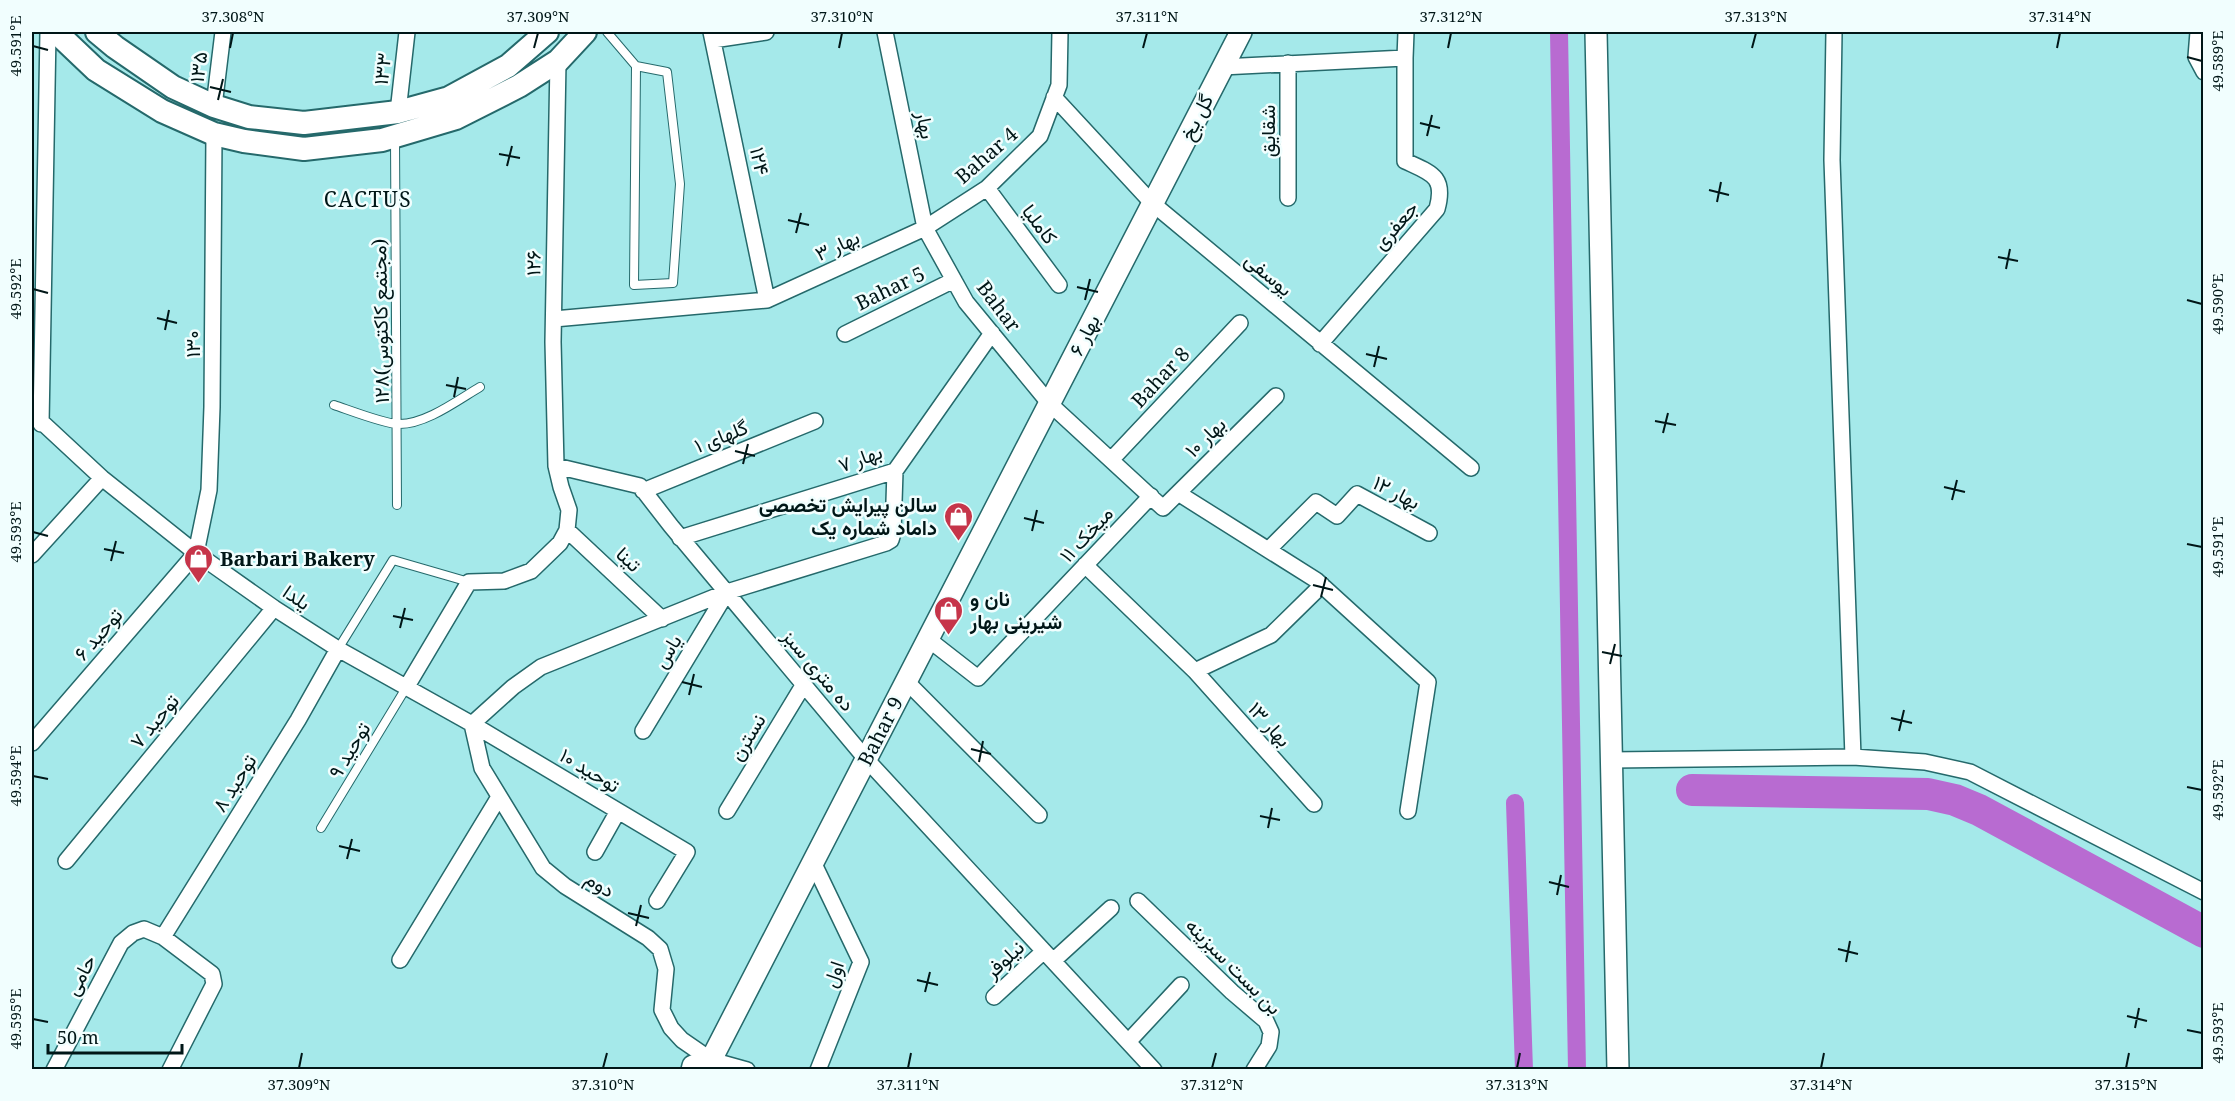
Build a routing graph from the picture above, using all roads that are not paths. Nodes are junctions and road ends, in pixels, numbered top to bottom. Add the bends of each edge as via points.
1 (48, 32) edge
2 (56, 32) edge
3 (97, 32) edge
4 (223, 32) edge
5 (407, 32) edge
6 (547, 32) edge
7 (585, 32) edge
8 (607, 32) edge
9 (766, 32) edge
10 (885, 32) edge
11 (1060, 32) edge
12 (1240, 32) edge
13 (1406, 32) edge
14 (1596, 32) edge
15 (1834, 32) edge
16 (2198, 32) edge
17 (712, 36) edge
18 (1405, 58) junction
19 (558, 61) junction
20 (1288, 63) junction
21 (636, 66) junction
22 (1222, 67) junction
23 (2204, 72) edge
24 (1054, 97) junction
25 (214, 106) junction
26 (398, 112) junction
27 (214, 134) junction
28 (394, 137) junction
29 (987, 188) junction
30 (1288, 198) dead end
31 (1152, 203) junction
32 (925, 228) junction
33 (954, 280) junction
34 (1059, 285) dead end
35 (767, 300) junction
36 (554, 319) junction
37 (1240, 323) dead end
38 (992, 333) junction
39 (845, 334) dead end
40 (1320, 344) junction
41 (480, 387) dead end
42 (1276, 396) dead end
43 (1049, 403) junction
44 (334, 405) dead end
45 (36, 419) edge
46 (815, 421) dead end
47 (397, 424) junction
48 (1111, 460) junction
49 (556, 466) junction
50 (1471, 468) dead end
51 (895, 471) junction
52 (102, 478) junction
53 (644, 490) junction
54 (1178, 493) junction
55 (1151, 496) junction
56 (397, 505) dead end
57 (1163, 508) joint
58 (567, 530) junction
59 (1429, 533) dead end
60 (680, 537) junction
61 (1269, 549) junction
62 (196, 553) junction
63 (32, 555) edge
64 (1085, 565) junction
65 (469, 582) junction
66 (1322, 585) junction
67 (727, 592) junction
68 (274, 608) junction
69 (662, 619) junction
70 (928, 639) junction
71 (338, 649) junction
72 (1195, 671) junction
73 (906, 681) junction
74 (804, 684) junction
75 (406, 688) junction
76 (472, 724) junction
77 (644, 730) dead end
78 (32, 743) edge
79 (1853, 757) junction
80 (866, 759) junction
81 (1611, 760) junction
82 (499, 797) junction
83 (1314, 804) dead end
84 (618, 811) junction
85 (727, 811) dead end
86 (1408, 811) dead end
87 (1039, 815) dead end
88 (321, 828) dead end
89 (595, 852) dead end
90 (66, 861) dead end
91 (813, 862) junction
92 (2204, 892) edge
93 (657, 901) dead end
94 (1138, 901) dead end
95 (1112, 908) dead end
96 (163, 938) junction
97 (1048, 956) junction
98 (400, 960) dead end
99 (1181, 985) dead end
100 (994, 997) dead end
101 (1128, 1042) junction
102 (712, 1065) edge
103 (54, 1070) edge
104 (171, 1070) edge
105 (692, 1070) edge
106 (747, 1070) edge
107 (818, 1070) edge
108 (1154, 1070) edge
109 (1254, 1070) edge
110 (1618, 1070) edge

1 - 45 street
2 - 27 main road via 96,70 162,111
3 - 25 main road via 173,87
4 - 25 street, ۱۳۵
5 - 26 street, ۱۳۳
6 - 26 main road via 508,66 449,98
7 - 19 main road
8 - 21 lane
9 - 17 street
10 - 32 street, بهار
11 - 24 street, Bahar 4 via 1059,86
12 - 22 main road, گل یخ
13 - 18 street
14 - 81 main road
15 - 79 street via 1832,160
16 - 23 street via 2196,57
17 - 35 street, ۱۲۴
18 - 20 street
18 - 40 street, جعفری via 1405,161 1432,173 1438,181 1437,209
19 - 28 main road via 456,118
19 - 36 street, ۱۲۶
20 - 22 street
20 - 30 street, شقایق
21 - 21 lane via 634,285 674,283 680,184 667,72
22 - 31 main road, گل یخ
24 - 29 street, Bahar 4 via 1040,136
24 - 31 street, یوسفی
25 - 26 main road via 249,117 304,123
27 - 28 main road via 304,149
27 - 62 street, ۱۳۰ via 209,490
28 - 47 lane, ۱۲۸(مجتمع کاکتوس)
29 - 32 street, Bahar 4
29 - 34 street, کاملیا
31 - 40 street, یوسفی
31 - 43 main road, بهار ۶
32 - 33 street, Bahar
32 - 35 street, بهار ۳
33 - 38 street, Bahar via 966,302
33 - 39 street, Bahar 5
35 - 36 street, بهار ۳
36 - 49 street, ۱۲۶
37 - 48 street, Bahar 8
38 - 43 street, Bahar
38 - 51 street, بهار ۷
40 - 50 street, یوسفی
41 - 47 lane via 443,410 414,422
42 - 54 street, بهار ۱۰
43 - 48 street, Bahar
43 - 70 main road, Bahar 9
44 - 47 lane
45 - 52 street, یلدا
46 - 53 street, گلهای ۱
47 - 56 lane, ۱۲۸(مجتمع کاکتوس)
48 - 55 street, Bahar
49 - 53 street
49 - 58 street, ۱۲۶ via 570,510
51 - 60 street, بهار ۷
51 - 67 street via 891,540
52 - 62 street, یلدا
52 - 63 street
53 - 60 street, ده متری سبز
54 - 57 street, بهار ۱۰
54 - 61 street
55 - 57 street, Bahar
55 - 64 street, میخک ۱۱
58 - 65 street via 560,543 531,571 504,581
58 - 69 street, تینا
59 - 61 street, بهار ۱۲ via 1357,494 1336,516 1316,502
60 - 67 street, ده متری سبز
61 - 66 street
62 - 68 street, یلدا
62 - 78 street, توحید ۶
64 - 70 street, میخک ۱۱ via 978,678
64 - 72 street, بهار ۱۳
65 - 71 lane via 393,560
65 - 75 street
66 - 72 street via 1271,635
66 - 86 street via 1428,682
67 - 69 street
67 - 74 street, ده متری سبز
67 - 77 street, یاس
68 - 71 street, یلدا
68 - 90 street, توحید ۷
69 - 76 street via 541,667
70 - 73 main road, Bahar 9
71 - 75 street, یلدا
71 - 96 street, توحید ۸
72 - 83 street, بهار ۱۳
73 - 80 main road, Bahar 9
73 - 87 street
74 - 80 street, ده متری سبز
74 - 85 street, نسترن
75 - 76 street, یلدا
75 - 88 lane, توحید ۹
76 - 82 street, دوم via 482,768
76 - 84 street, توحید ۱۰
79 - 81 street
79 - 92 street via 1925,762 1970,772
80 - 91 main road, Bahar 9
80 - 97 street, ده متری سبز
81 - 110 main road
82 - 98 street
82 - 102 street, دوم via 543,868 660,949 666,969 662,1010 671,1028
84 - 89 street
84 - 93 street, توحید ۱۰ via 687,852
91 - 102 main road, Bahar 9
91 - 107 street, اول via 861,963
94 - 109 street, بن بست سبزینه via 1266,1021 1271,1032 1269,1046
95 - 97 street, نیلوفر
96 - 103 street, حامی via 144,929 121,943
96 - 104 street via 214,978
97 - 100 street, نیلوفر
97 - 101 street, ده متری سبز
99 - 101 street
101 - 108 street, ده متری سبز
102 - 105 main road via 693,1066
102 - 106 street, دوم

